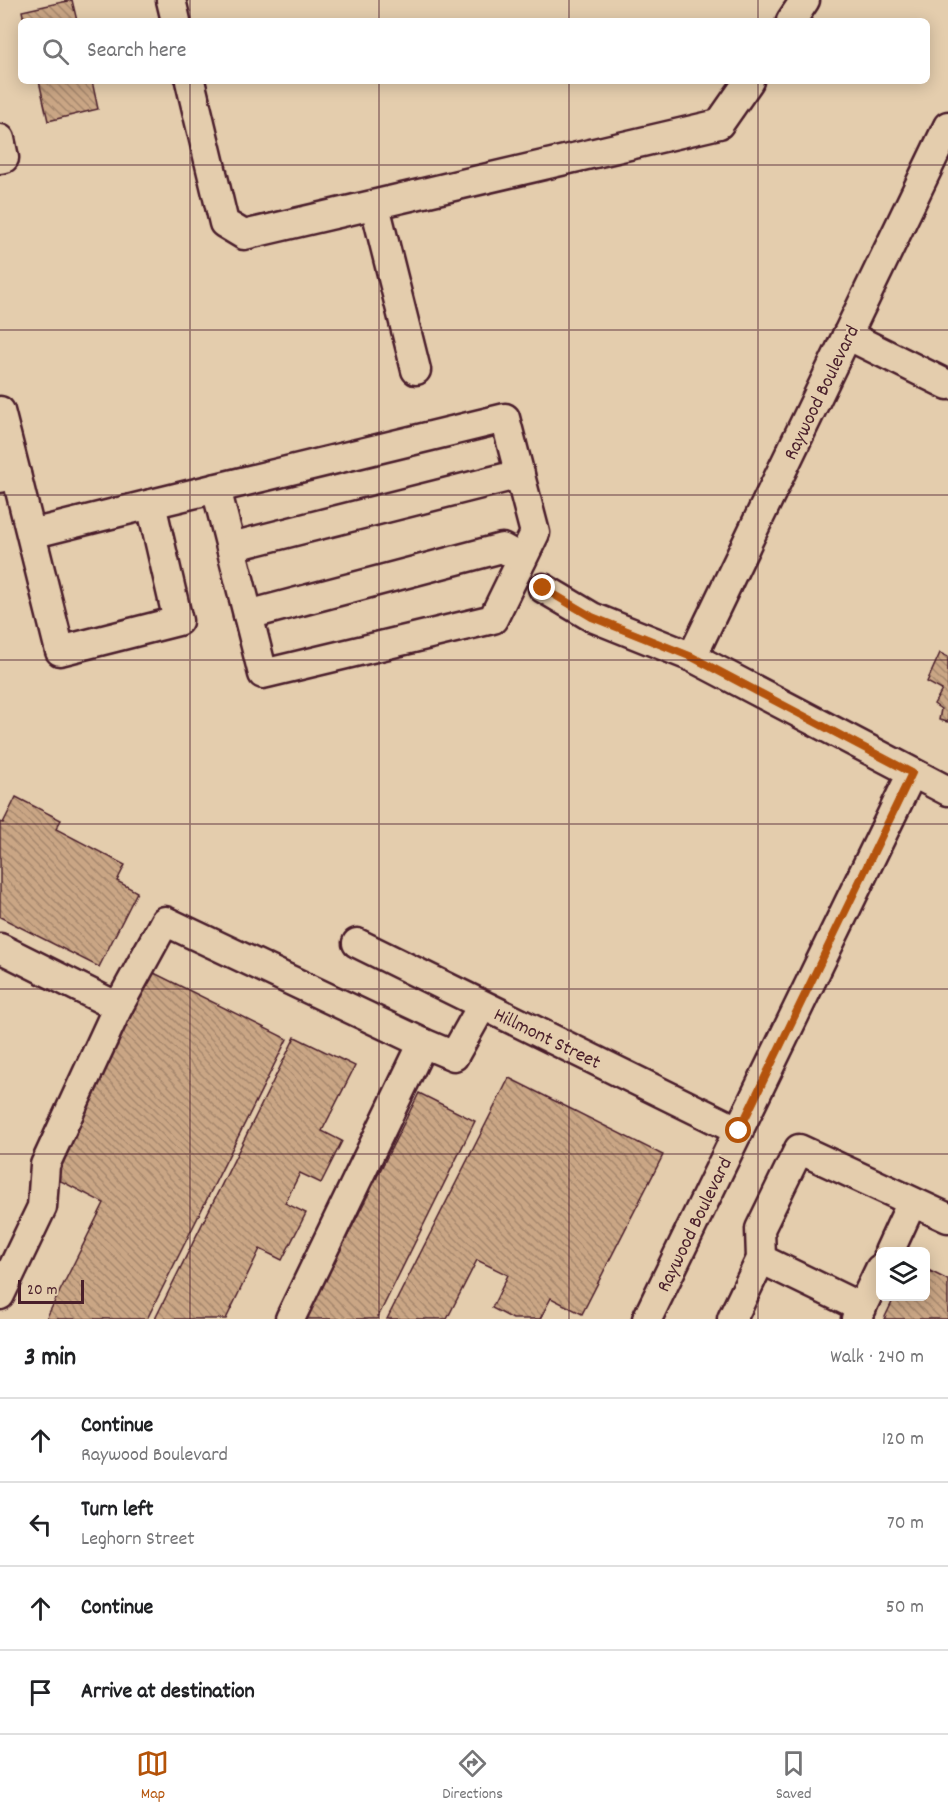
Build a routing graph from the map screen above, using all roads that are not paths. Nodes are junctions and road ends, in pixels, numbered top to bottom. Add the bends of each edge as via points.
1 (171, 0) edge
2 (805, 0) edge
3 (175, 18) edge
4 (793, 18) edge
5 (191, 84) edge
6 (747, 84) edge
7 (948, 126) edge
8 (0, 139) edge
9 (0, 159) edge
10 (375, 206) junction
11 (848, 335) junction
12 (416, 370) dead end
13 (948, 385) edge
14 (0, 411) edge
15 (520, 474) junction
16 (8, 476) edge
17 (216, 488) junction
18 (151, 504) junction
19 (31, 534) junction
20 (231, 547) junction
21 (522, 559) junction
22 (543, 588) dead end
23 (248, 615) junction
24 (692, 657) junction
25 (912, 773) junction
26 (948, 791) edge
27 (357, 943) dead end
28 (0, 948) edge
29 (482, 1005) junction
30 (118, 1007) junction
31 (423, 1043) junction
32 (739, 1131) junction
33 (912, 1202) junction
34 (948, 1218) edge
35 (891, 1247) edge
36 (761, 1259) junction
37 (876, 1278) edge
38 (0, 1294) edge
39 (859, 1314) edge
40 (290, 1319) edge
41 (647, 1319) edge
42 (732, 1319) edge

1 - 3 street
2 - 4 street
5 - 10 street via 224,224 244,235
6 - 10 street via 719,124
7 - 11 street, Raywood Boulevard
8 - 9 street via 4,158
10 - 12 street
11 - 13 street
11 - 24 street, Raywood Boulevard
14 - 16 street
15 - 17 street via 506,418
15 - 20 street
15 - 21 street via 535,533
16 - 19 street
17 - 18 street
17 - 20 street
18 - 19 street
18 - 19 street via 178,621 60,651
20 - 23 street
21 - 23 street via 502,548
21 - 23 street via 493,619 263,674
22 - 24 street via 592,617
24 - 25 street
25 - 26 street
25 - 32 street, Raywood Boulevard
27 - 29 street, Hillmont Street
28 - 30 street
29 - 31 street via 454,1056
29 - 32 street, Hillmont Street
30 - 31 street via 165,921
30 - 38 street via 45,1165 42,1208
31 - 40 street
32 - 41 street, Raywood Boulevard
33 - 34 street
33 - 35 street
33 - 36 street via 799,1149 760,1229
36 - 39 street
36 - 42 street
37 - 39 street

